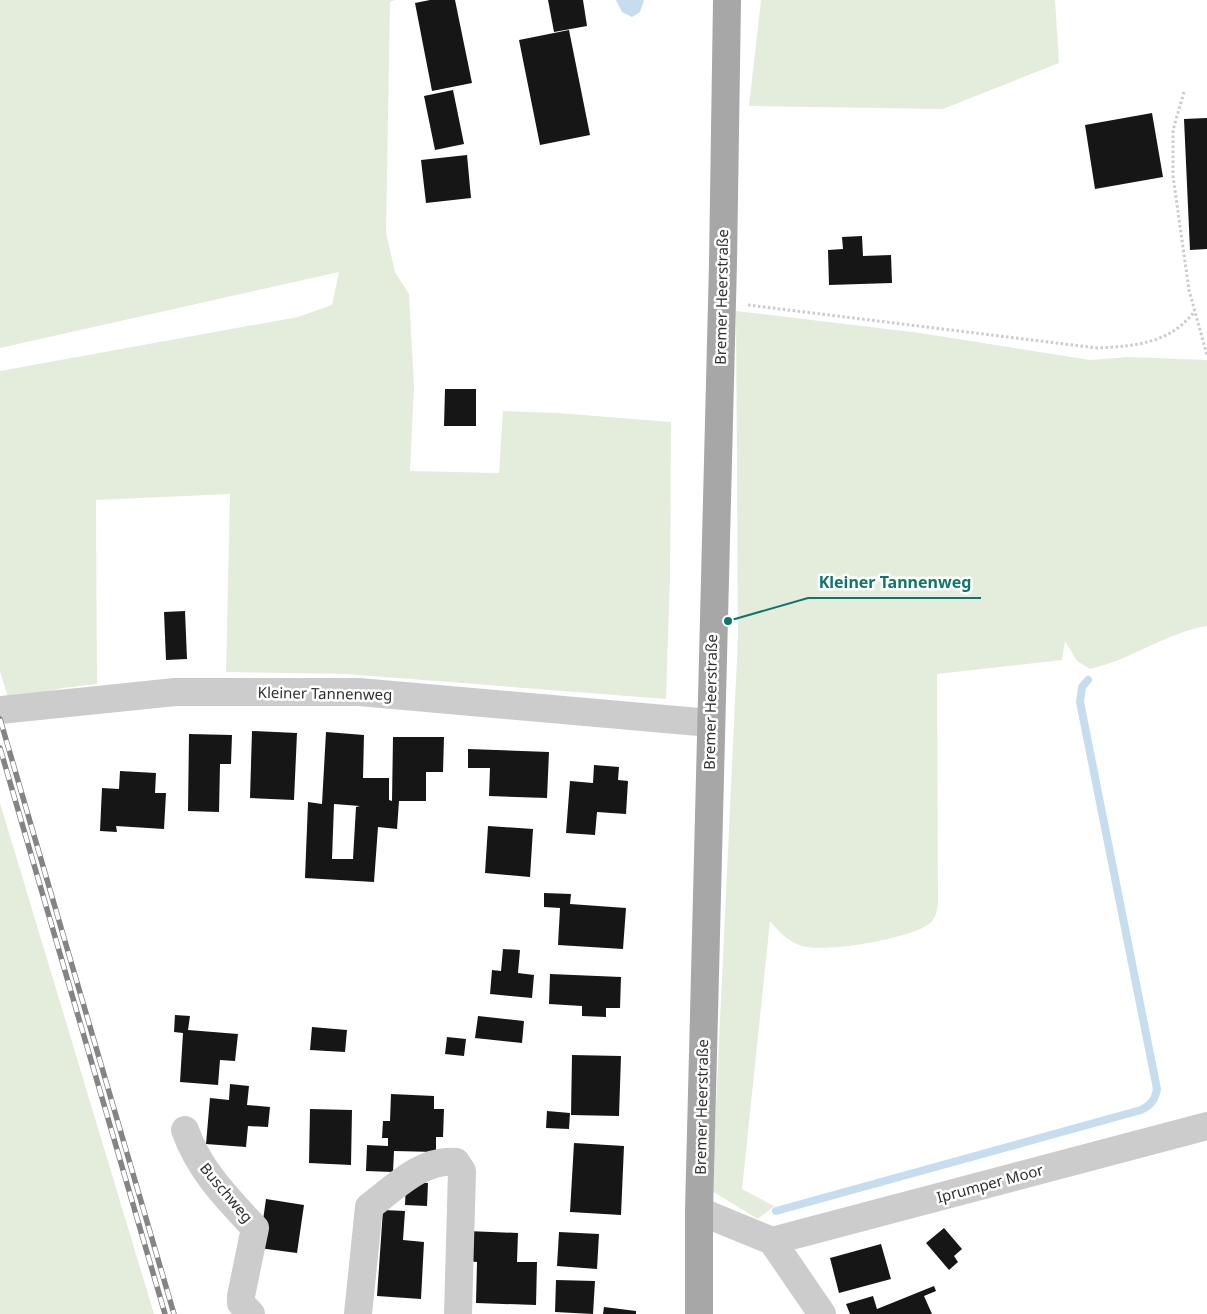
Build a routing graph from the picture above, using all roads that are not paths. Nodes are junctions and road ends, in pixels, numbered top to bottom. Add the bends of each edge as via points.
1 (727, 0) edge
2 (0, 710) edge
3 (710, 723) junction
4 (1207, 1126) edge
5 (185, 1130) dead end
6 (699, 1211) junction
7 (772, 1241) junction
8 (250, 1314) edge
9 (358, 1314) edge
10 (458, 1314) edge
11 (699, 1314) edge
12 (822, 1314) edge

1 - 3 main road, Bremer Heerstraße
2 - 3 street, Kleiner Tannenweg via 174,692 359,692
3 - 6 main road, Bremer Heerstraße
4 - 7 street, Iprumper Moor
5 - 8 street, Buschweg via 192,1152 210,1178 255,1228 241,1296 241,1303
6 - 7 street
6 - 11 main road, Bremer Heerstraße
7 - 12 street
9 - 10 street via 369,1207 409,1176 443,1160 456,1162 462,1171

